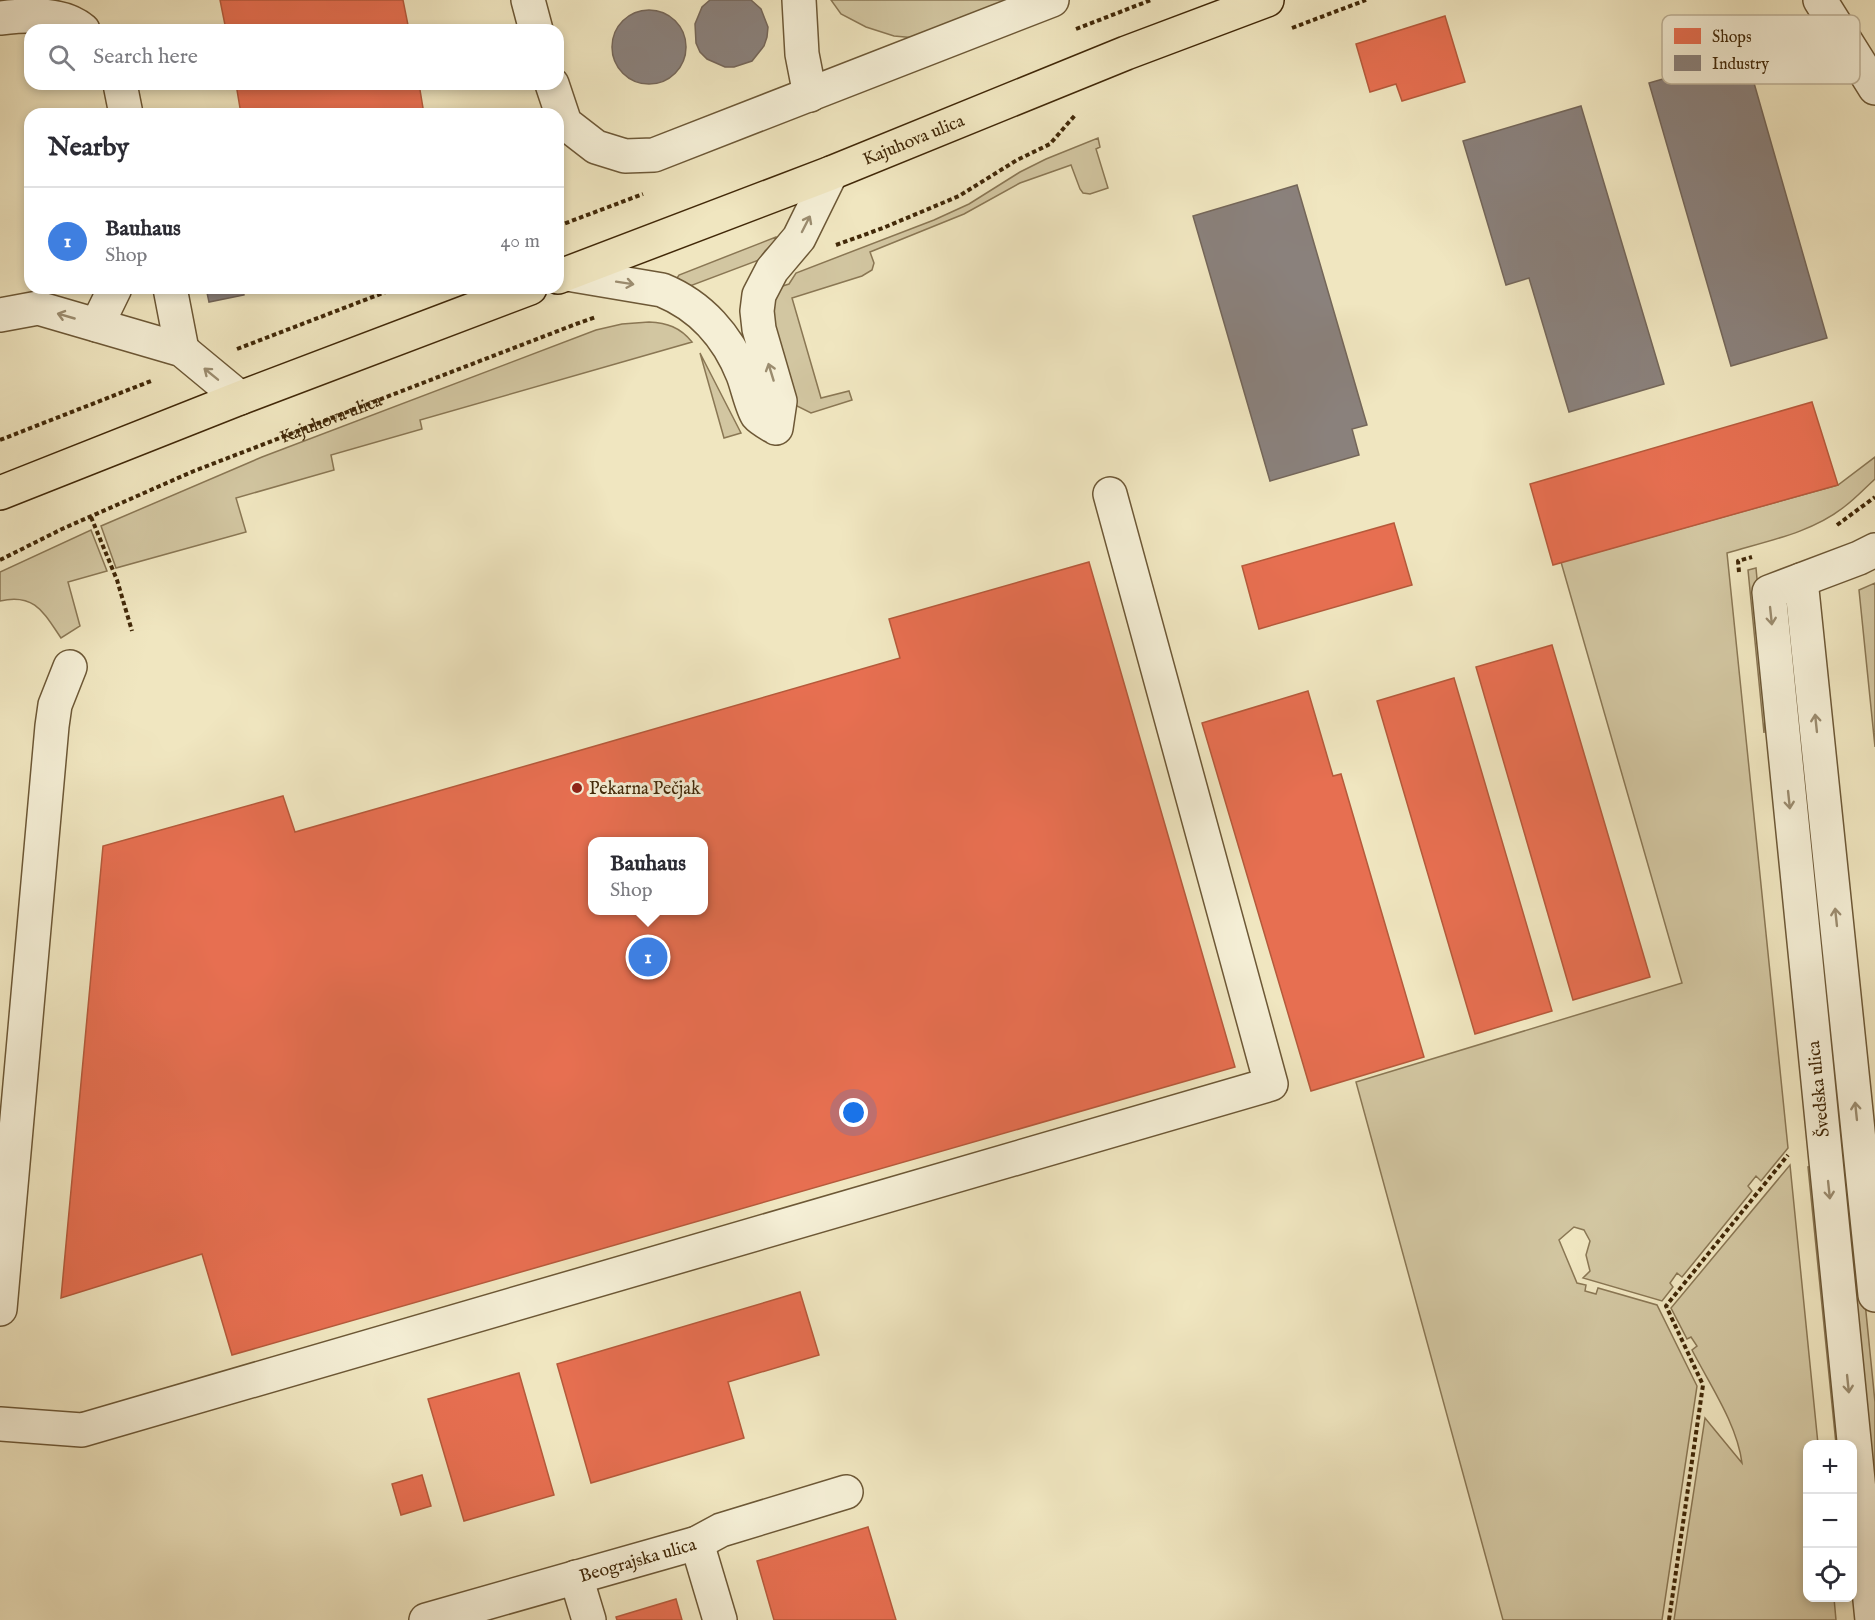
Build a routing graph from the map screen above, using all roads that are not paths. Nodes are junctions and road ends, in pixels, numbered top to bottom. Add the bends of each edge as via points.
1 (528, 0) edge
2 (799, 0) edge
3 (1053, 0) edge
4 (1267, 0) edge
5 (1820, 0) edge
6 (1829, 15) edge
7 (0, 18) edge
8 (74, 24) edge
9 (534, 24) edge
10 (1860, 64) edge
11 (1875, 88) edge
12 (121, 90) edge
13 (554, 90) edge
14 (810, 95) junction
15 (125, 108) edge
16 (560, 108) edge
17 (564, 120) edge
18 (831, 173) junction
19 (564, 276) edge
20 (564, 276) edge
21 (112, 294) edge
22 (171, 294) edge
23 (514, 294) edge
24 (0, 315) edge
25 (97, 325) junction
26 (182, 350) junction
27 (240, 398) junction
28 (0, 493) edge
29 (1110, 494) dead end
30 (1875, 550) edge
31 (1801, 580) junction
32 (70, 667) dead end
33 (1875, 1295) edge
34 (0, 1309) edge
35 (0, 1424) edge
36 (846, 1492) dead end
37 (697, 1543) junction
38 (576, 1577) junction
39 (426, 1620) edge
40 (589, 1620) edge
41 (720, 1620) edge
42 (1872, 1620) edge

1 - 9 street
2 - 14 street via 802,54
3 - 14 street
4 - 18 main road, Kajuhova ulica
5 - 6 street
7 - 8 street via 53,17
10 - 11 street
12 - 15 street
13 - 16 street
14 - 17 street via 654,155 625,156 596,147
18 - 19 main road, Kajuhova ulica
20 -> 18 street via 662,290 704,315 731,348 757,415 776,429 780,400 759,329 759,294 772,270 799,238
21 - 25 street
22 - 26 street
23 - 27 main road
25 -> 24 street via 38,308
25 - 26 street
27 -> 26 street
27 - 28 main road
29 - 35 street via 1271,1084 82,1430
30 - 31 street, Švedska ulica
33 -> 31 street, Švedska ulica
31 -> 42 street, Švedska ulica via 1769,592
32 - 34 street via 55,705 52,726
36 - 37 street, Beograjska ulica via 721,1530
37 - 38 street, Beograjska ulica
37 - 41 street
38 - 39 street, Beograjska ulica
38 - 40 street

